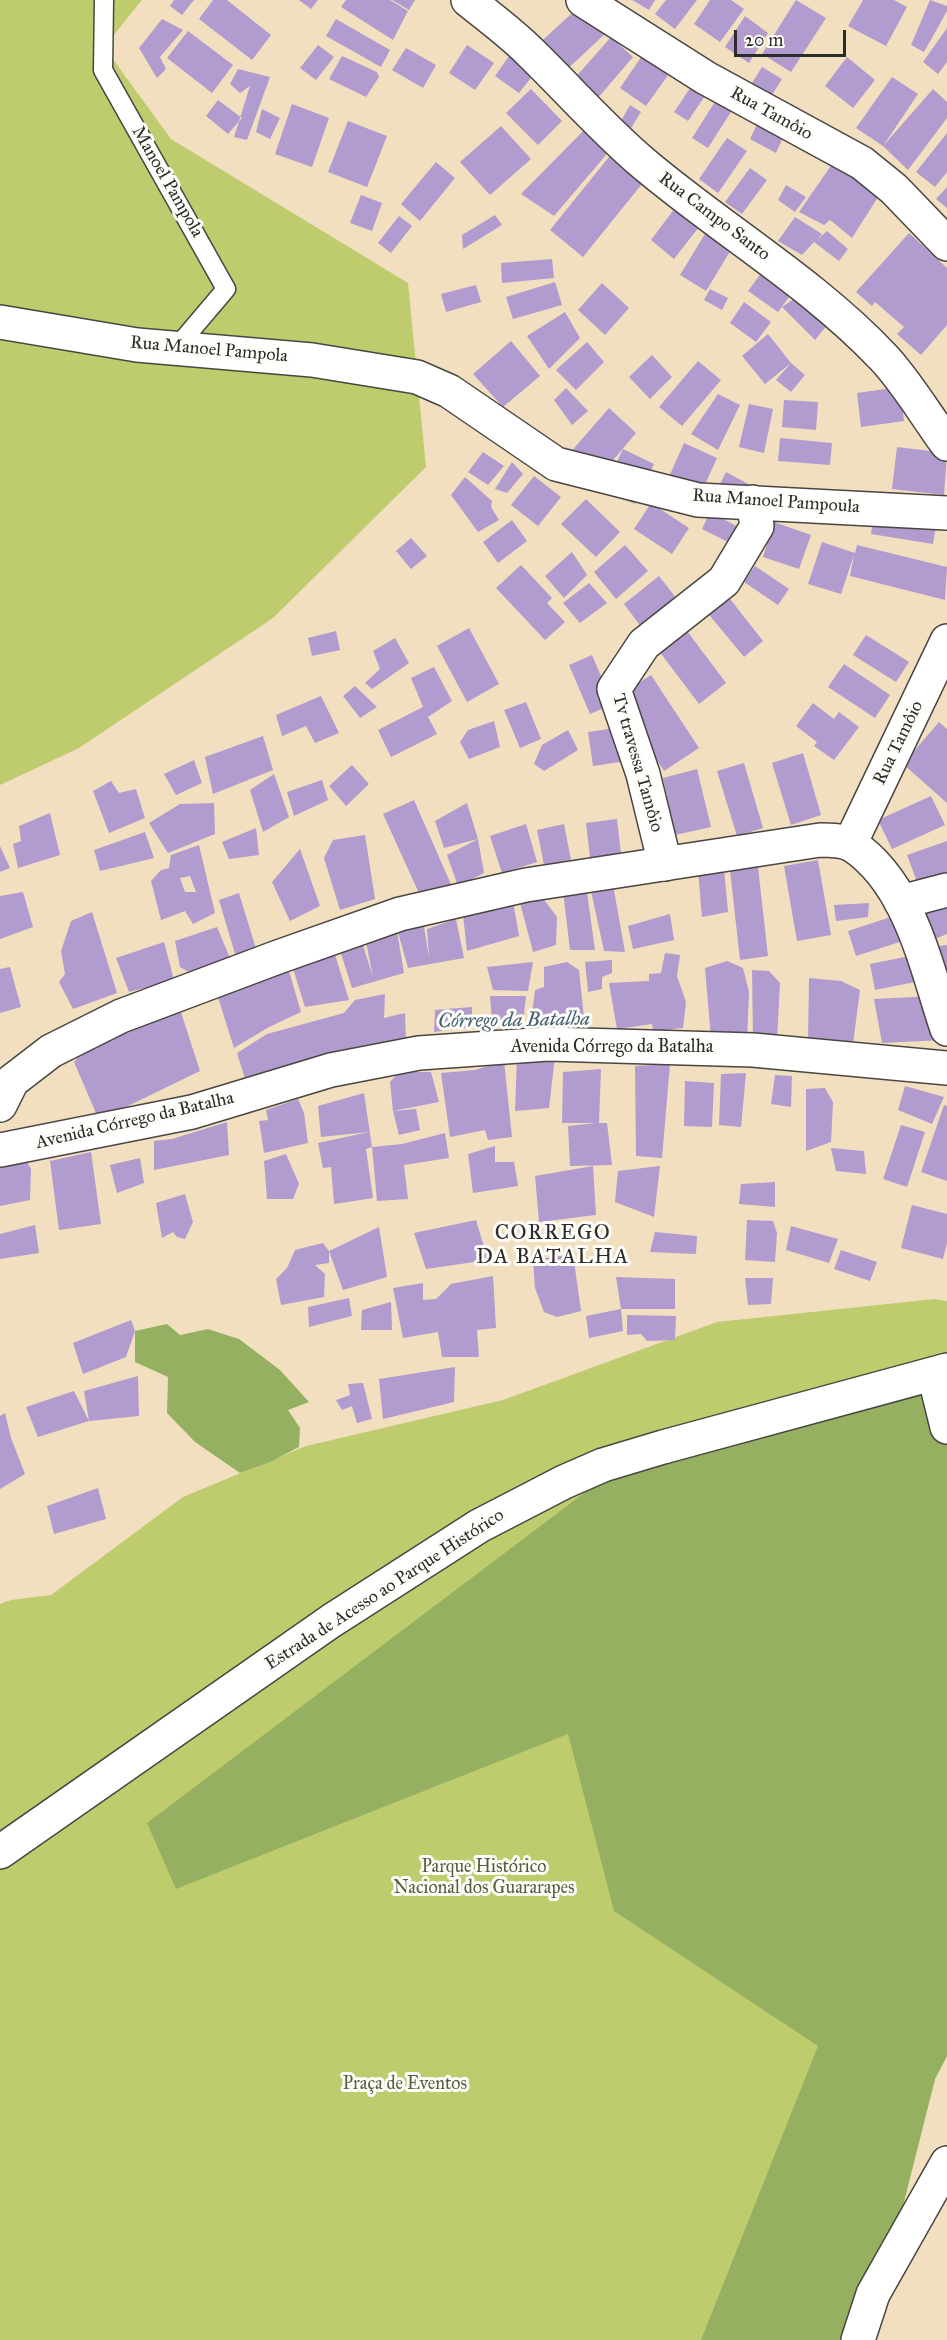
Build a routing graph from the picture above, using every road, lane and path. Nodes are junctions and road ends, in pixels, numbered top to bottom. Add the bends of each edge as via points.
1 (104, 0) edge
2 (468, 0) edge
3 (583, 0) edge
4 (947, 244) edge
5 (0, 322) edge
6 (176, 348) junction
7 (417, 377) joint
8 (947, 444) edge
9 (753, 502) junction
10 (947, 513) edge
11 (947, 641) edge
12 (850, 844) junction
13 (664, 864) junction
14 (947, 890) edge
15 (901, 902) junction
16 (947, 1029) edge
17 (947, 1068) edge
18 (0, 1105) edge
19 (0, 1150) edge
20 (941, 1372) edge
21 (947, 1427) edge
22 (0, 1852) edge
23 (947, 2163) edge
24 (858, 2340) edge

1 - 6 lane, Manoel Pampola via 103,70 226,289
2 - 8 street, Rua Campo Santo via 531,53 643,163 748,246 793,276 859,334 884,358
3 - 4 street, Rua Tamôio via 706,78 862,163 894,189
5 - 6 street, Rua Manoel Pampola
6 - 7 street, Rua Manoel Pampola via 312,360
7 - 9 street, Rua Manoel Pampoula via 449,391 556,464 698,500
9 - 10 street, Rua Manoel Pampoula
9 - 13 street, Tv travessa Tamôio via 757,526 724,581 644,644 614,689 643,774
11 - 12 street, Rua Tamôio
12 - 13 street via 820,840
12 - 15 street via 884,873
13 - 18 street via 526,885 400,914 278,957 121,1016 51,1051 12,1081
14 - 15 street
15 - 16 street
17 - 19 street, Avenida Córrego da Batalha via 753,1050 548,1044 419,1053 331,1070 192,1112
20 - 21 street
20 - 22 street, Estrada de Acesso ao Parque Histórico via 663,1447 603,1465 564,1482 479,1526 331,1621
23 - 24 street via 873,2294

